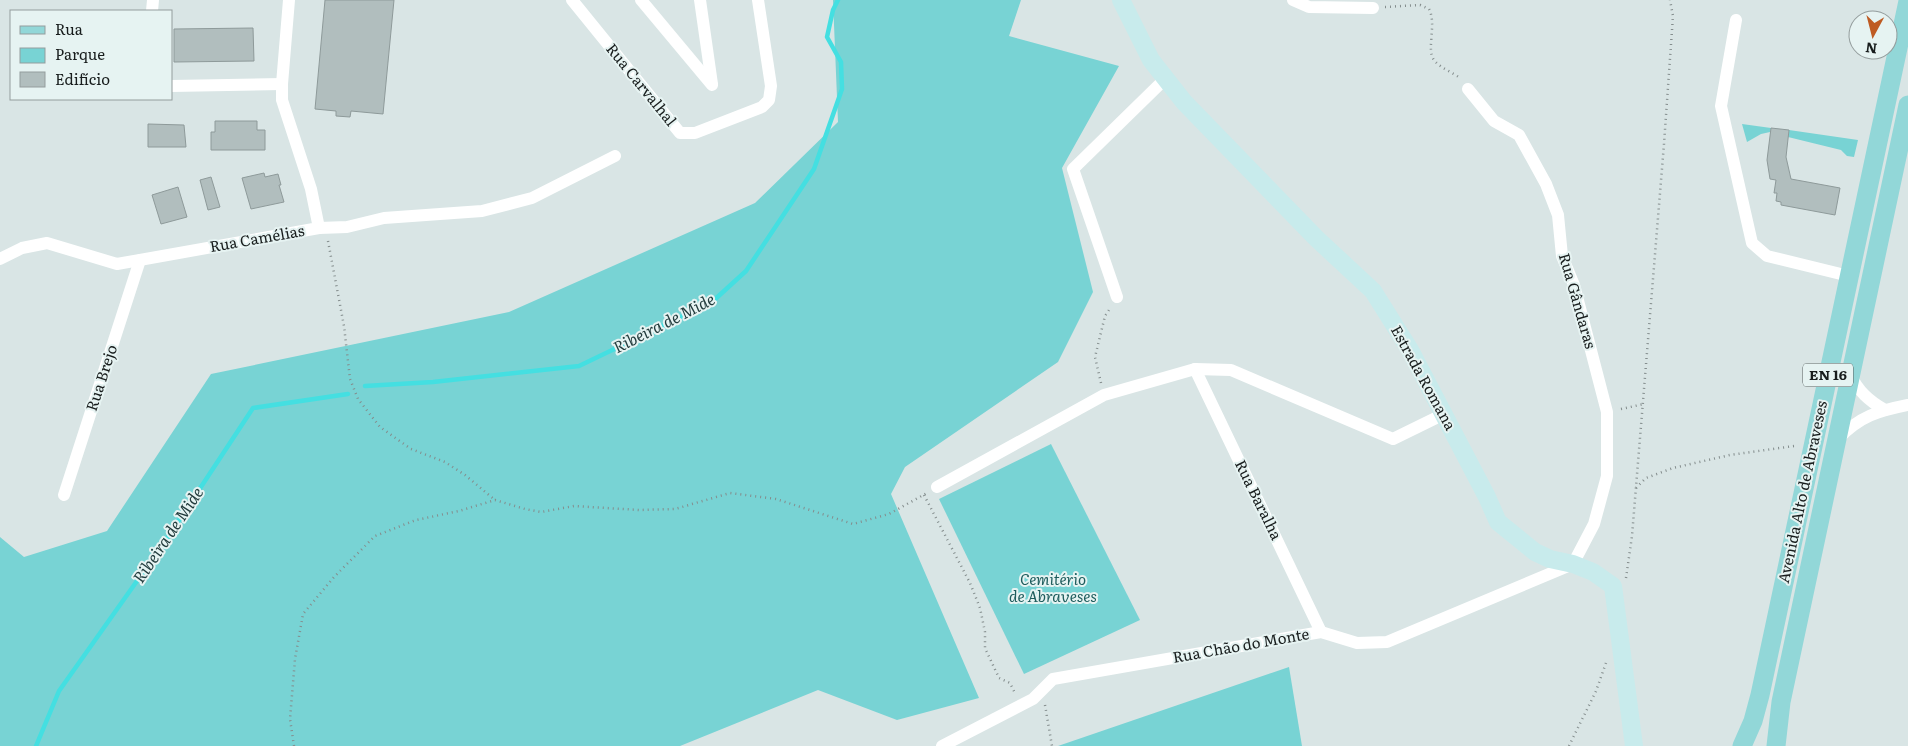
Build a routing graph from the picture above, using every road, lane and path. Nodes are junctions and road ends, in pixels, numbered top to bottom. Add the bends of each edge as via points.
1 (289, 0) edge
2 (572, 0) edge
3 (642, 0) edge
4 (700, 0) edge
5 (758, 0) edge
6 (1121, 0) edge
7 (1136, 0) edge
8 (1293, 0) edge
9 (1670, 0) edge
10 (1908, 2) edge
11 (1373, 8) joint
12 (1736, 20) dead end
13 (1135, 28) junction
14 (1165, 79) junction
15 (282, 84) junction
16 (172, 86) edge
17 (1468, 89) joint
18 (1908, 105) edge
19 (615, 156) dead end
20 (322, 228) junction
21 (0, 259) edge
22 (140, 260) junction
23 (1849, 276) junction
24 (1117, 297) joint
25 (1195, 369) junction
26 (1850, 374) junction
27 (1104, 395) junction
28 (1644, 404) junction
29 (1908, 405) edge
30 (1885, 410) junction
31 (1607, 412) junction
32 (1444, 414) junction
33 (1836, 440) junction
34 (1794, 446) dead end
35 (937, 487) joint
36 (1636, 488) junction
37 (64, 495) dead end
38 (924, 495) junction
39 (495, 500) junction
40 (1573, 564) junction
41 (1625, 584) dead end
42 (1321, 632) junction
43 (1606, 663) dead end
44 (1043, 689) junction
45 (1021, 706) junction
46 (294, 746) edge
47 (942, 746) edge
48 (1052, 746) edge
49 (1569, 746) edge
50 (1634, 746) edge
51 (1742, 746) edge
52 (1776, 746) edge

1 - 15 street, Rua Camélias
2 - 5 street, Rua Carvalhal via 680,133 695,133 762,107 770,100 771,86
3 - 4 street via 712,85
6 - 13 street, Estrada Romana
7 - 13 street, Estrada Romana
8 - 11 street via 1309,7
9 - 28 path via 1672,16 1664,144
10 - 23 main road, Avenida Alto de Abraveses / EN 16
11 - 17 path via 1420,5 1429,9 1433,21 1431,55 1435,62 1462,80
12 - 23 street via 1721,106 1752,243 1767,256
13 - 14 street, Estrada Romana
14 - 24 street via 1073,169
14 - 32 street, Estrada Romana via 1316,238 1373,291 1410,350
15 - 16 street
15 - 20 street, Rua Camélias via 282,100
17 - 31 street, Rua Gândaras via 1494,120 1519,135 1546,184 1558,215 1562,256 1574,285
18 - 26 main road, Avenida Alto de Abraveses / EN 16
19 - 20 street via 532,198 482,211 384,218 347,227
20 - 22 street, Rua Camélias
20 - 39 path via 344,326 350,379 358,400 380,427 411,449 452,466
21 - 22 street, Rua Camélias via 22,248 47,243 118,264
22 - 37 street, Rua Brejo
23 - 51 main road, Avenida Alto de Abraveses / EN 16 via 1760,695
24 - 27 path via 1105,316 1095,357
25 - 27 street
25 - 32 street via 1231,370 1393,439
25 - 42 street, Rua Baralha
26 - 30 street via 1865,397
26 - 33 main road, Avenida Alto de Abraveses / EN 16
27 - 35 street
28 - 31 path
28 - 36 path
29 - 30 street
30 - 33 street via 1857,422
31 - 40 street, Rua Gândaras via 1607,476 1594,524
32 - 40 street, Estrada Romana via 1498,522 1535,552
33 - 52 main road, Avenida Alto de Abraveses / EN 16 via 1780,702
34 - 36 path via 1730,455 1673,468 1646,478
35 - 38 path
36 - 41 path
38 - 39 path via 889,514 852,524 776,499 730,493 675,509 574,506 540,512
38 - 45 path via 980,608 986,632 985,648 999,678 1010,683
39 - 46 path via 416,520 374,536 303,614 290,719
40 - 42 street, Rua Chão do Monte via 1387,642 1357,643
40 - 50 street, Estrada Romana via 1593,572 1613,586
42 - 44 street, Rua Chão do Monte via 1082,673 1053,679
43 - 49 path
44 - 45 street, Rua Chão do Monte
44 - 48 path
45 - 47 street, Rua Chão do Monte

